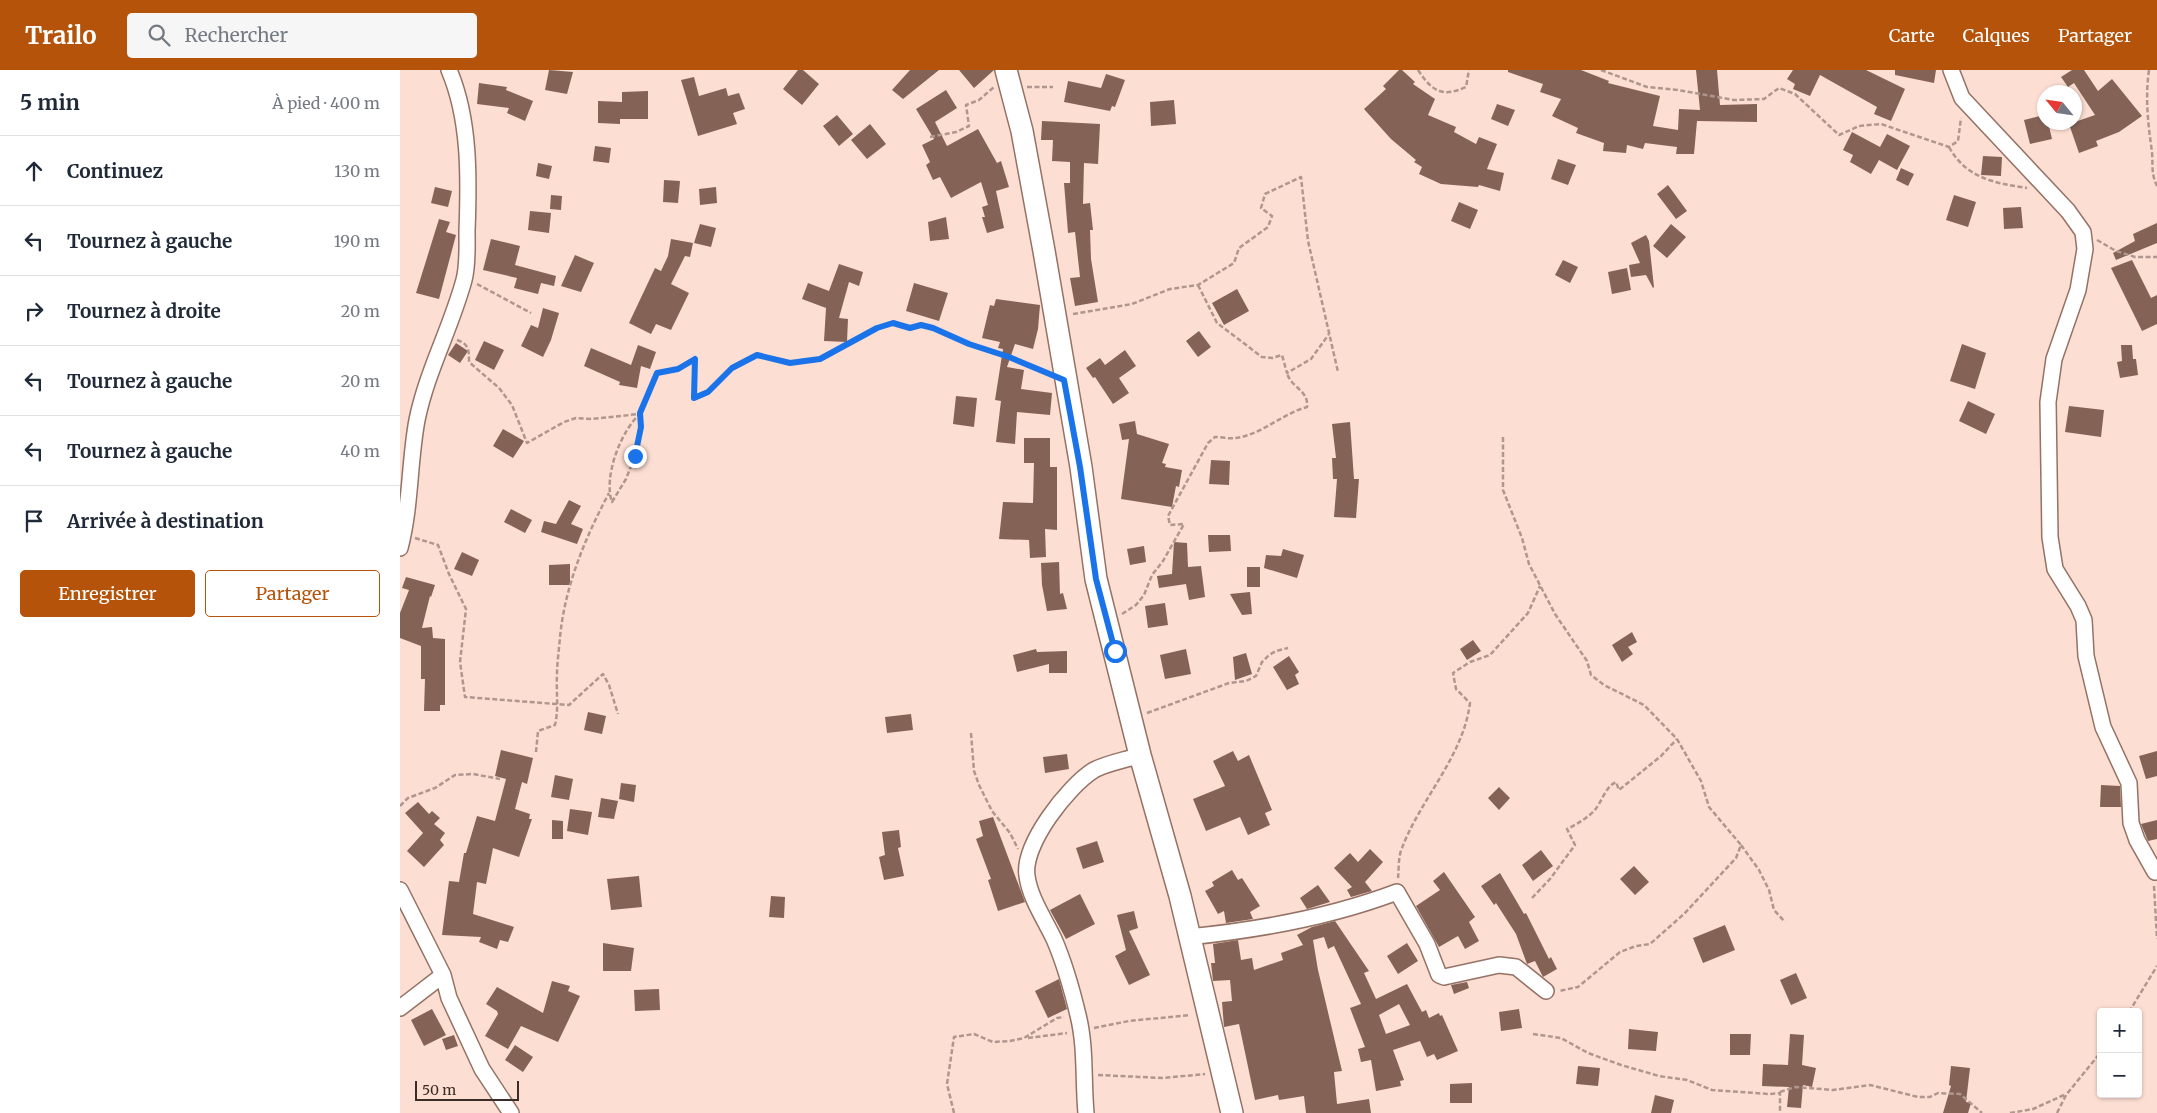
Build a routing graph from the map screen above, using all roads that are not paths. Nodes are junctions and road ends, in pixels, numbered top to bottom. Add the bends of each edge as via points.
1 (448, 70) edge
2 (1951, 70) edge
3 (1008, 78) edge
4 (402, 541) edge
5 (1140, 755) junction
6 (2155, 872) road end
7 (400, 890) edge
8 (1188, 937) junction
9 (443, 976) junction
10 (1546, 991) road end
11 (400, 1008) edge
12 (511, 1113) edge
13 (1086, 1113) edge
14 (1232, 1113) edge

1 - 4 street via 458,90 469,181 464,278 426,384 417,420
2 - 6 street via 1962,98 2068,211 2083,232 2085,249 2078,290 2054,359 2048,402 2050,537 2055,569 2084,620 2086,656 2103,727 2129,783 2131,823
3 - 5 street via 1035,199 1096,579
5 - 8 street via 1180,896
5 - 13 street via 1086,776 1046,824 1032,845 1027,860 1030,890 1055,941 1079,1023
7 - 9 street
8 - 10 street via 1233,933 1299,919 1367,903 1397,892 1428,944 1439,975 1444,977 1499,965 1516,967
8 - 14 street
9 - 11 street
9 - 12 street via 449,998 482,1069

